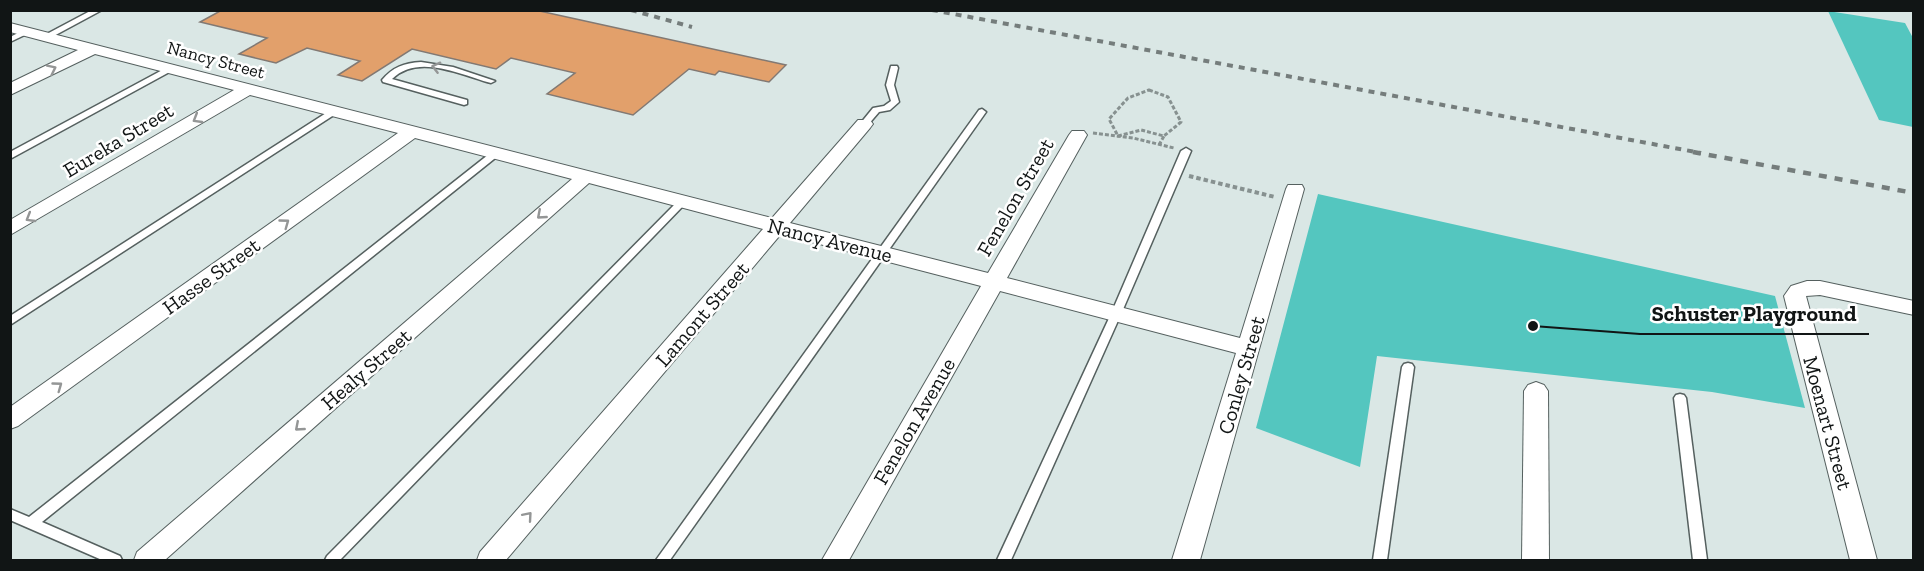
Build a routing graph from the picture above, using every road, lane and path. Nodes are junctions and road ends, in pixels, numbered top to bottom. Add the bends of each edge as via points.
1 (99, 10) edge
2 (10, 27) edge
3 (29, 32) junction
4 (47, 36) junction
5 (10, 40) edge
6 (94, 48) junction
7 (894, 68) dead end
8 (171, 69) junction
9 (491, 81) dead end
10 (248, 89) junction
11 (10, 90) edge
12 (464, 102) dead end
13 (334, 111) junction
14 (982, 112) dead end
15 (864, 124) joint
16 (412, 132) junction
17 (1078, 135) joint
18 (1118, 136) junction
19 (1164, 136) junction
20 (1159, 145) junction
21 (1186, 151) joint
22 (496, 153) junction
23 (10, 156) edge
24 (1177, 173) junction
25 (585, 177) junction
26 (1293, 197) joint
27 (682, 202) junction
28 (777, 226) junction
29 (10, 229) edge
30 (882, 253) junction
31 (993, 282) junction
32 (1914, 308) edge
33 (1116, 314) junction
34 (10, 321) edge
35 (1248, 348) junction
36 (1408, 367) dead end
37 (1536, 391) dead end
38 (1680, 398) dead end
39 (10, 420) edge
40 (10, 514) edge
41 (31, 523) junction
42 (115, 561) edge
43 (147, 561) edge
44 (332, 561) edge
45 (490, 561) edge
46 (663, 561) edge
47 (834, 561) edge
48 (1004, 561) edge
49 (1186, 561) edge
50 (1380, 561) edge
51 (1535, 561) edge
52 (1701, 561) edge
53 (1864, 561) edge

1 - 4 lane
2 - 3 street, Nancy Street
3 - 4 street, Nancy Street
3 - 5 lane
4 - 6 street, Nancy Street
6 - 8 street, Nancy Street
11 -> 6 street
7 - 15 lane, Lamont Street via 890,85 895,102 876,110
8 - 10 street, Nancy Street
8 - 23 lane
9 -> 12 lane via 423,64 406,66 389,74 386,80
10 - 13 street, Nancy Street
10 -> 29 street, Eureka Street
13 - 16 street, Nancy Street
13 - 34 lane
14 - 30 lane
15 - 28 street, Lamont Street
16 - 22 street, Nancy Avenue
39 -> 16 street, Hasse Street
17 - 18 path via 1094,132
17 - 31 street, Fenelon Street
18 - 19 path via 1140,129 1151,129
18 - 19 path via 1109,119 1114,111 1133,93 1149,89 1157,90 1177,108 1181,122
18 - 20 path
19 - 20 path
20 - 21 path
21 - 24 lane
22 - 25 street, Nancy Avenue
22 - 41 lane
24 - 26 path via 1276,197 1276,202
24 - 33 lane
25 - 27 street, Nancy Avenue
25 -> 43 street, Healy Street
26 - 35 street, Conley Street
27 - 28 street, Nancy Avenue
27 - 44 lane
28 - 30 street, Nancy Avenue
45 -> 28 street, Lamont Street
30 - 31 street, Nancy Avenue
30 - 46 lane
31 - 33 street, Nancy Avenue
31 - 47 street, Fenelon Avenue
32 - 53 street, Moenart Street via 1820,288 1803,289 1795,296
33 - 35 street, Nancy Avenue
33 - 48 lane
35 - 49 street, Conley Street
36 - 50 lane
37 - 51 street
38 - 52 lane
40 - 41 lane
41 - 42 lane

